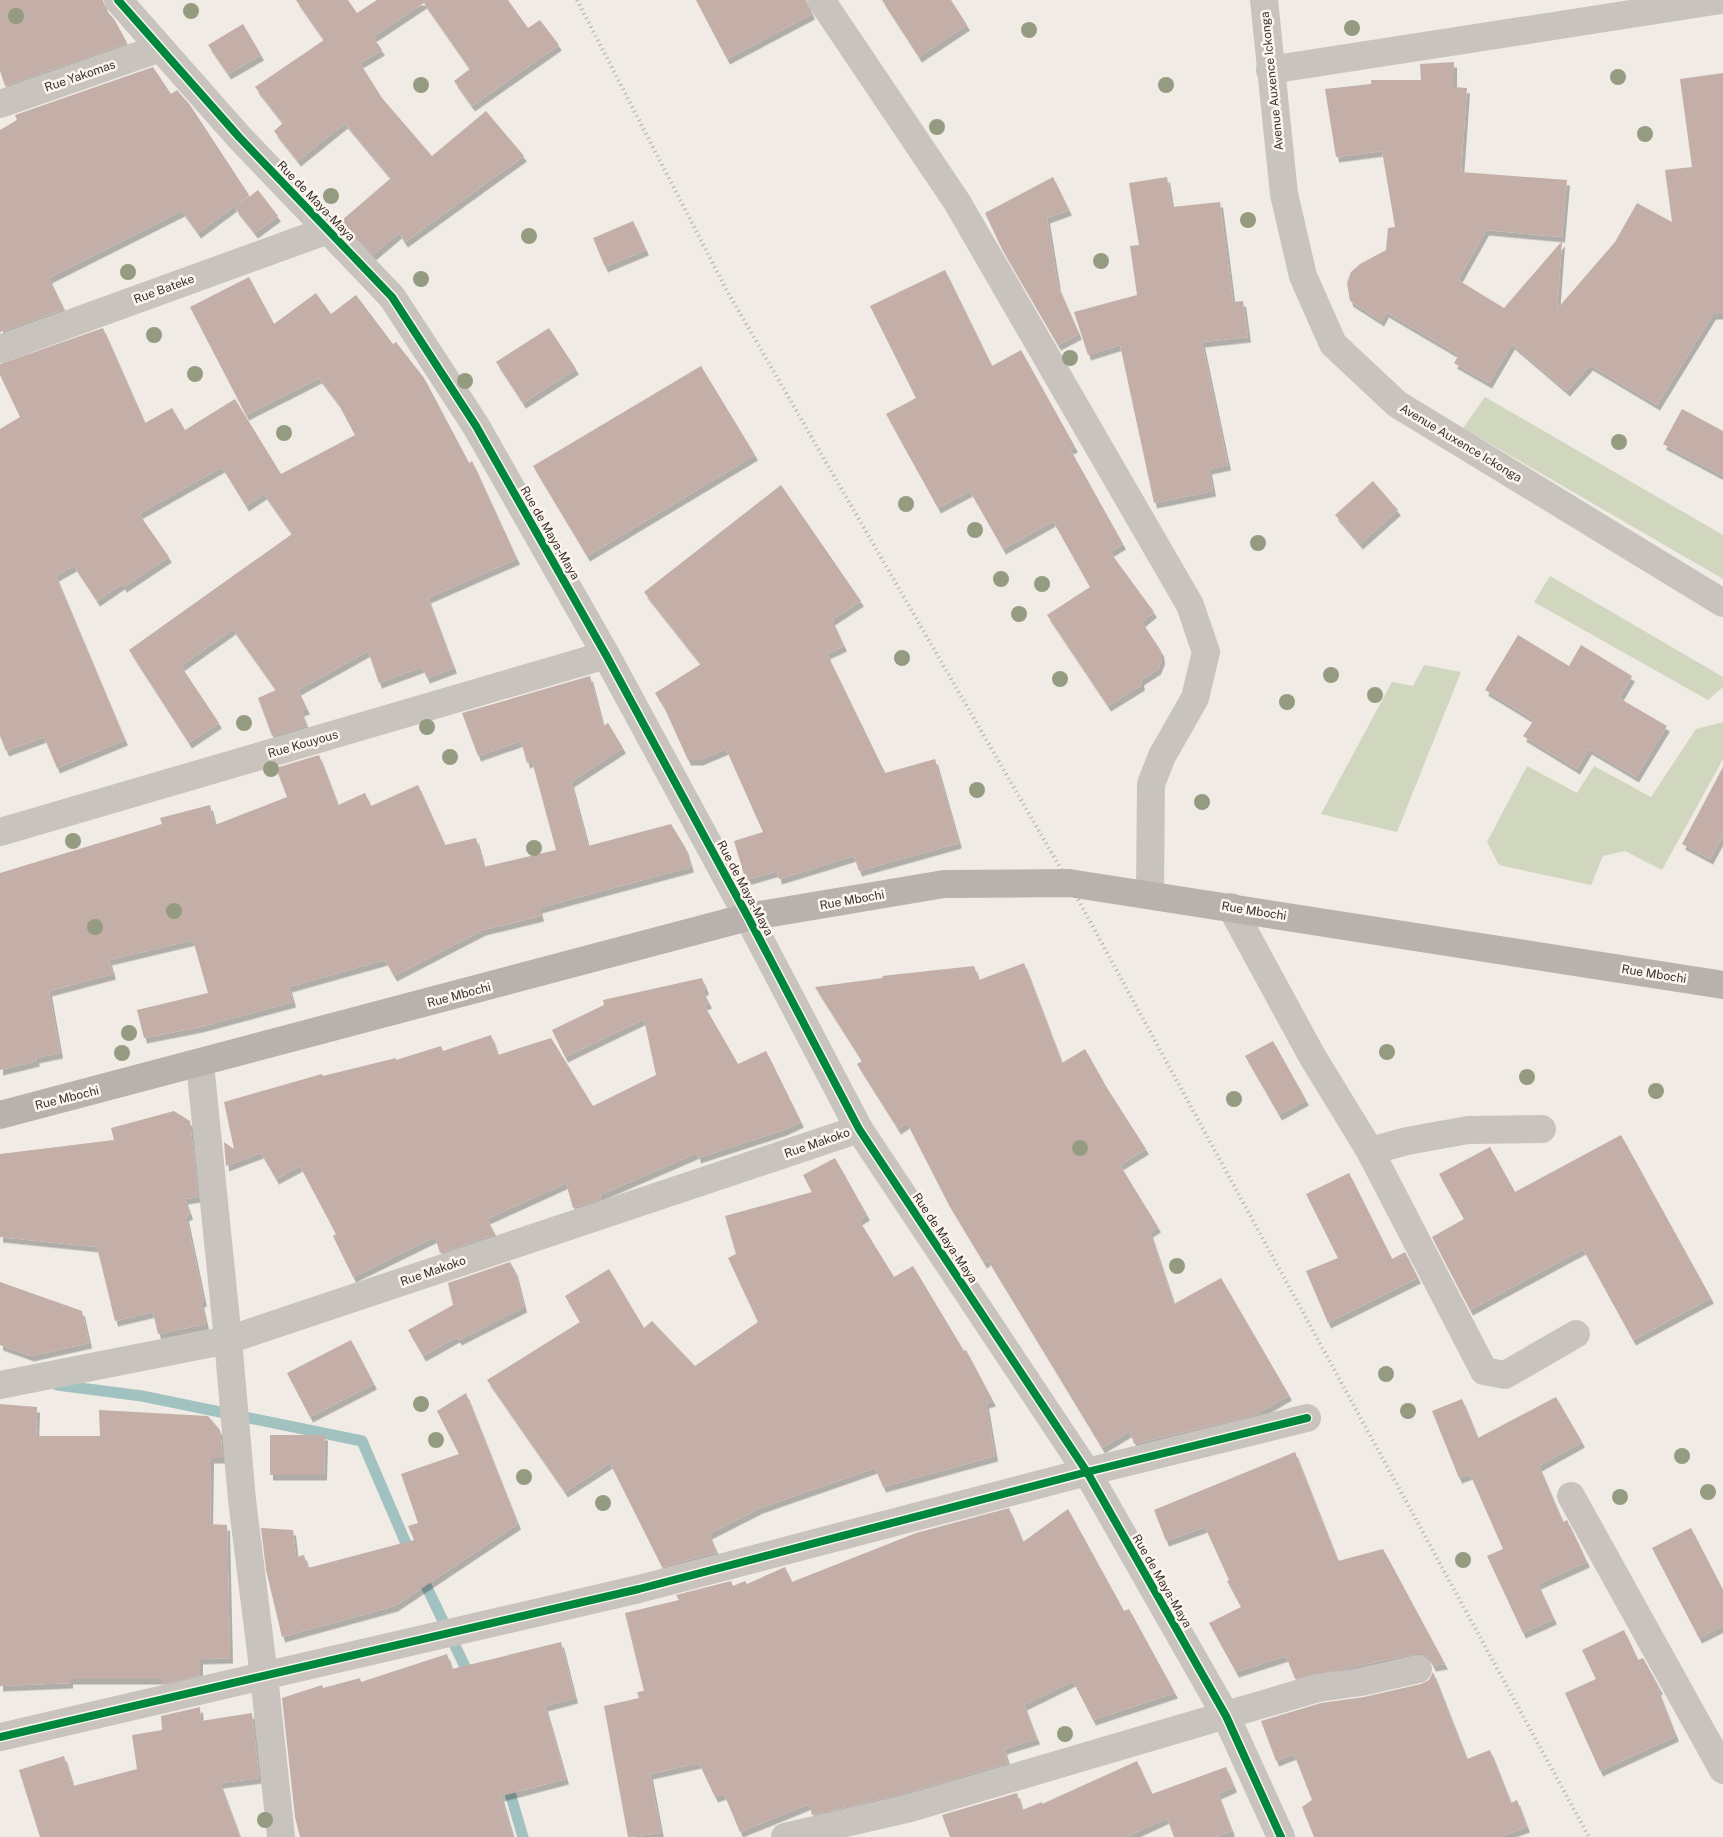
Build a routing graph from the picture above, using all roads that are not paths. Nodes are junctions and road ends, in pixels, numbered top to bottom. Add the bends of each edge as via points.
1 (118, 0) edge
2 (821, 0) edge
3 (1264, 0) edge
4 (1721, 0) edge
5 (160, 48) junction
6 (1270, 70) junction
7 (0, 104) edge
8 (328, 230) junction
9 (0, 349) edge
10 (1723, 603) edge
11 (606, 654) junction
12 (0, 832) edge
13 (1150, 894) junction
14 (1231, 908) junction
15 (748, 917) junction
16 (1723, 984) edge
17 (200, 1064) junction
18 (0, 1115) edge
19 (859, 1129) junction
20 (1542, 1129) dead end
21 (1370, 1151) junction
22 (1576, 1334) dead end
23 (228, 1340) junction
24 (0, 1386) edge
25 (1307, 1418) dead end
26 (1087, 1472) junction
27 (1571, 1496) dead end
28 (1418, 1669) dead end
29 (264, 1676) junction
30 (1226, 1716) junction
31 (0, 1737) edge
32 (1723, 1770) edge
33 (281, 1837) edge
34 (785, 1837) edge
35 (1281, 1837) edge

1 - 5 street, Rue de Maya-Maya
2 - 13 street via 957,202 1190,605 1206,652 1195,698 1162,756 1151,784
3 - 6 street, Avenue Auxence Ickonga
4 - 6 street
5 - 7 street, Rue Yakomas
5 - 8 street, Rue de Maya-Maya
6 - 10 street, Avenue Auxence Ickonga via 1284,194 1303,276 1333,344 1397,404
8 - 9 street, Rue Bateke
8 - 11 street, Rue de Maya-Maya via 392,297 476,426
11 - 12 street, Rue Kouyous
11 - 15 street, Rue de Maya-Maya
13 - 14 main road, Rue Mbochi
13 - 15 main road, Rue Mbochi via 1069,883 944,884
14 - 16 main road, Rue Mbochi
14 - 21 street via 1312,1056
15 - 17 main road, Rue Mbochi
15 - 19 street, Rue de Maya-Maya
17 - 18 main road, Rue Mbochi
17 - 23 street
19 - 23 street, Rue Makoko
19 - 26 street, Rue de Maya-Maya
20 - 21 street via 1468,1130
21 - 22 street via 1484,1371 1505,1375
23 - 24 street, Rue Makoko
23 - 29 street via 242,1500
25 - 26 street
26 - 29 street via 639,1589
26 - 30 street, Rue de Maya-Maya
27 - 32 street
28 - 30 street via 1318,1688
29 - 31 street
29 - 33 street
30 - 34 street via 910,1808
30 - 35 street, Rue de Maya-Maya

